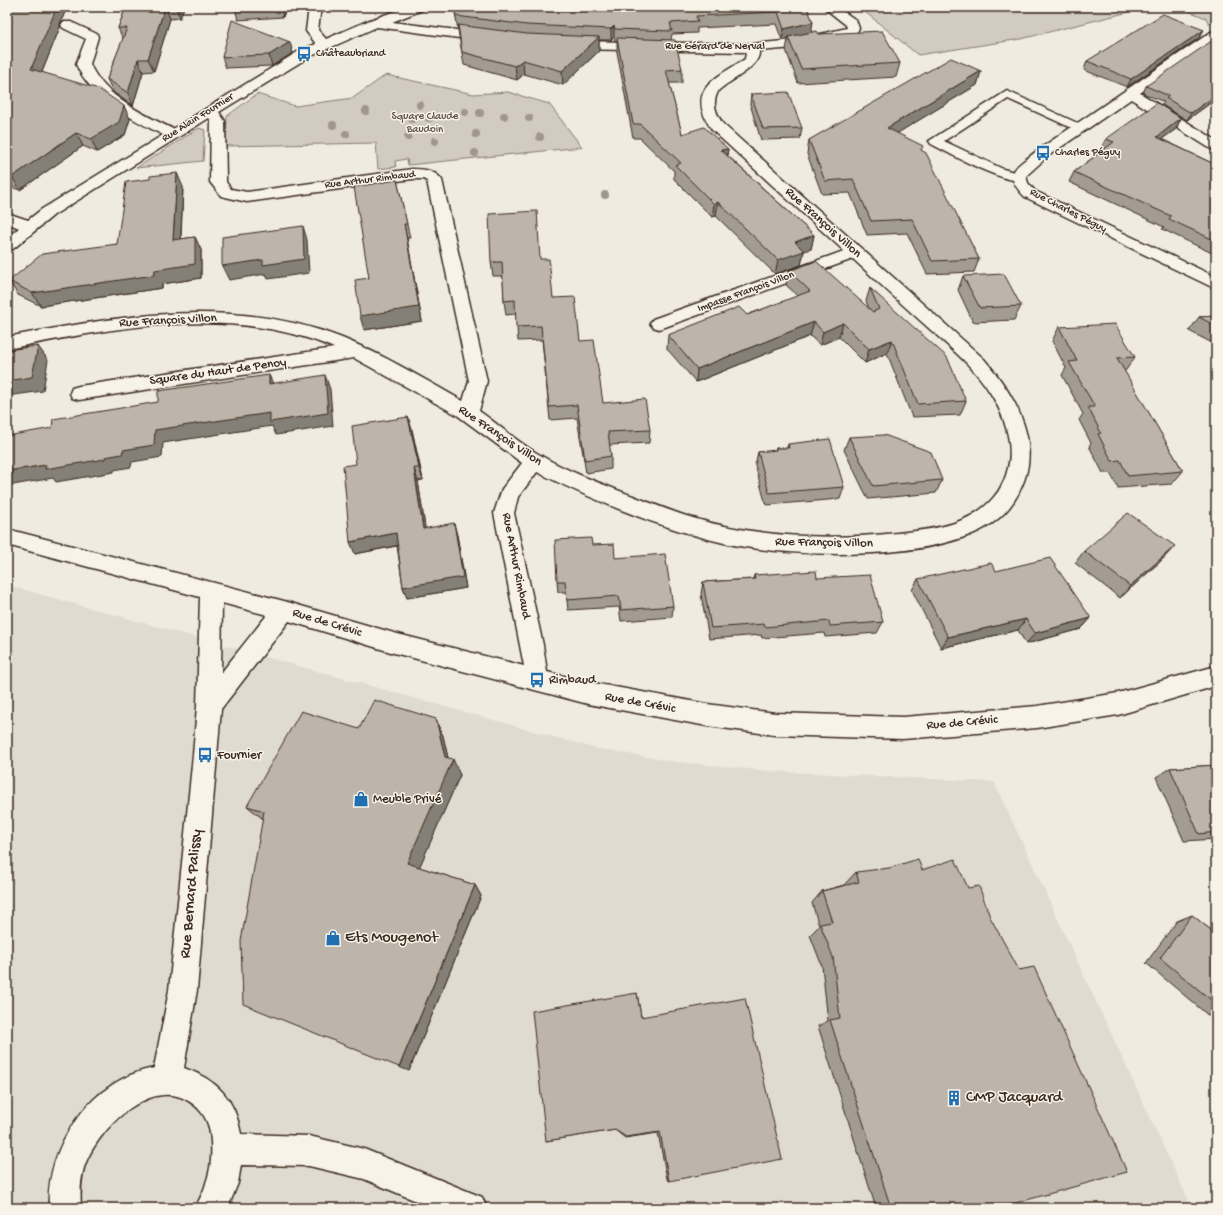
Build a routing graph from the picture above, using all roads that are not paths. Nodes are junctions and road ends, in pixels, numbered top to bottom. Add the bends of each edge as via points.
1 (314, 7) edge
2 (418, 7) edge
3 (829, 7) edge
4 (402, 13) junction
5 (374, 23) junction
6 (67, 25) dead end
7 (430, 29) junction
8 (1216, 35) edge
9 (498, 39) edge
10 (324, 44) junction
11 (555, 44) edge
12 (752, 48) junction
13 (1131, 94) junction
14 (211, 110) junction
15 (1080, 128) junction
16 (172, 134) junction
17 (1216, 146) edge
18 (1018, 177) junction
19 (7, 218) edge
20 (29, 226) junction
21 (7, 245) edge
22 (856, 253) junction
23 (1216, 284) edge
24 (659, 323) dead end
25 (7, 343) edge
26 (358, 351) junction
27 (79, 392) dead end
28 (470, 414) junction
29 (534, 461) junction
30 (7, 537) edge
31 (211, 592) junction
32 (284, 610) junction
33 (1216, 676) edge
34 (537, 680) junction
35 (209, 706) junction
36 (167, 1080) junction
37 (228, 1149) junction
38 (65, 1208) edge
39 (211, 1208) edge
40 (471, 1208) edge

1 - 10 street via 312,31
2 - 4 street, Rue Alain Fournier
3 - 12 street, Rue Gérard de Nerval via 852,24 851,31 794,44
4 - 5 street, Rue Alain Fournier
4 - 7 street
5 - 7 street
5 - 10 street, Rue Alain Fournier
6 - 16 street via 92,37 83,64 88,76 111,98
7 - 9 street
8 - 13 street, Rue Charles Péguy
10 - 14 street, Rue Alain Fournier
11 - 12 street, Rue Gérard de Nerval
12 - 22 street, Rue François Villon via 753,57 750,62 716,83 708,95 707,110 710,119
13 - 15 street, Rue Charles Péguy
13 - 17 street
14 - 16 street, Rue Alain Fournier
14 - 28 street, Rue Arthur Rimbaud via 218,121 218,182 226,193 247,196 412,174 430,176 434,180 478,381
15 - 18 street, Rue Charles Péguy via 1019,172
15 - 18 lane via 1007,94 935,141 999,172
16 - 20 street, Rue Alain Fournier
18 - 23 street, Rue Charles Péguy via 1021,186 1030,194
19 - 20 street
20 - 21 street, Rue Alain Fournier
22 - 24 street, Impasse François Villon
22 - 29 street, Rue François Villon via 978,363 1006,401 1013,420 1020,456 1016,478 1008,496 996,510 982,520 963,529 933,537 885,544 824,546 760,542 666,518 575,481
25 - 26 street, Rue François Villon via 140,320 197,317 274,325 309,333
26 - 27 street, Square du Haut de Penoy
26 - 28 street, Rue François Villon
28 - 29 street, Rue François Villon
29 - 34 street, Rue Arthur Rimbaud via 509,495 504,512
30 - 31 street, Rue de Crévic
31 - 32 street, Rue de Crévic
31 - 35 street, Rue Bernard Palissy
32 - 34 street, Rue de Crévic via 394,643
32 - 35 street
33 - 34 street, Rue de Crévic via 1118,704 1037,717 903,728 775,724 588,694
35 - 36 street, Rue Bernard Palissy via 183,990
36 - 37 street via 185,1082 202,1091 216,1106 225,1125
36 - 38 street via 145,1084 125,1094 97,1117 72,1158 66,1181
37 - 39 street via 224,1178
37 - 40 street via 309,1151 364,1164

